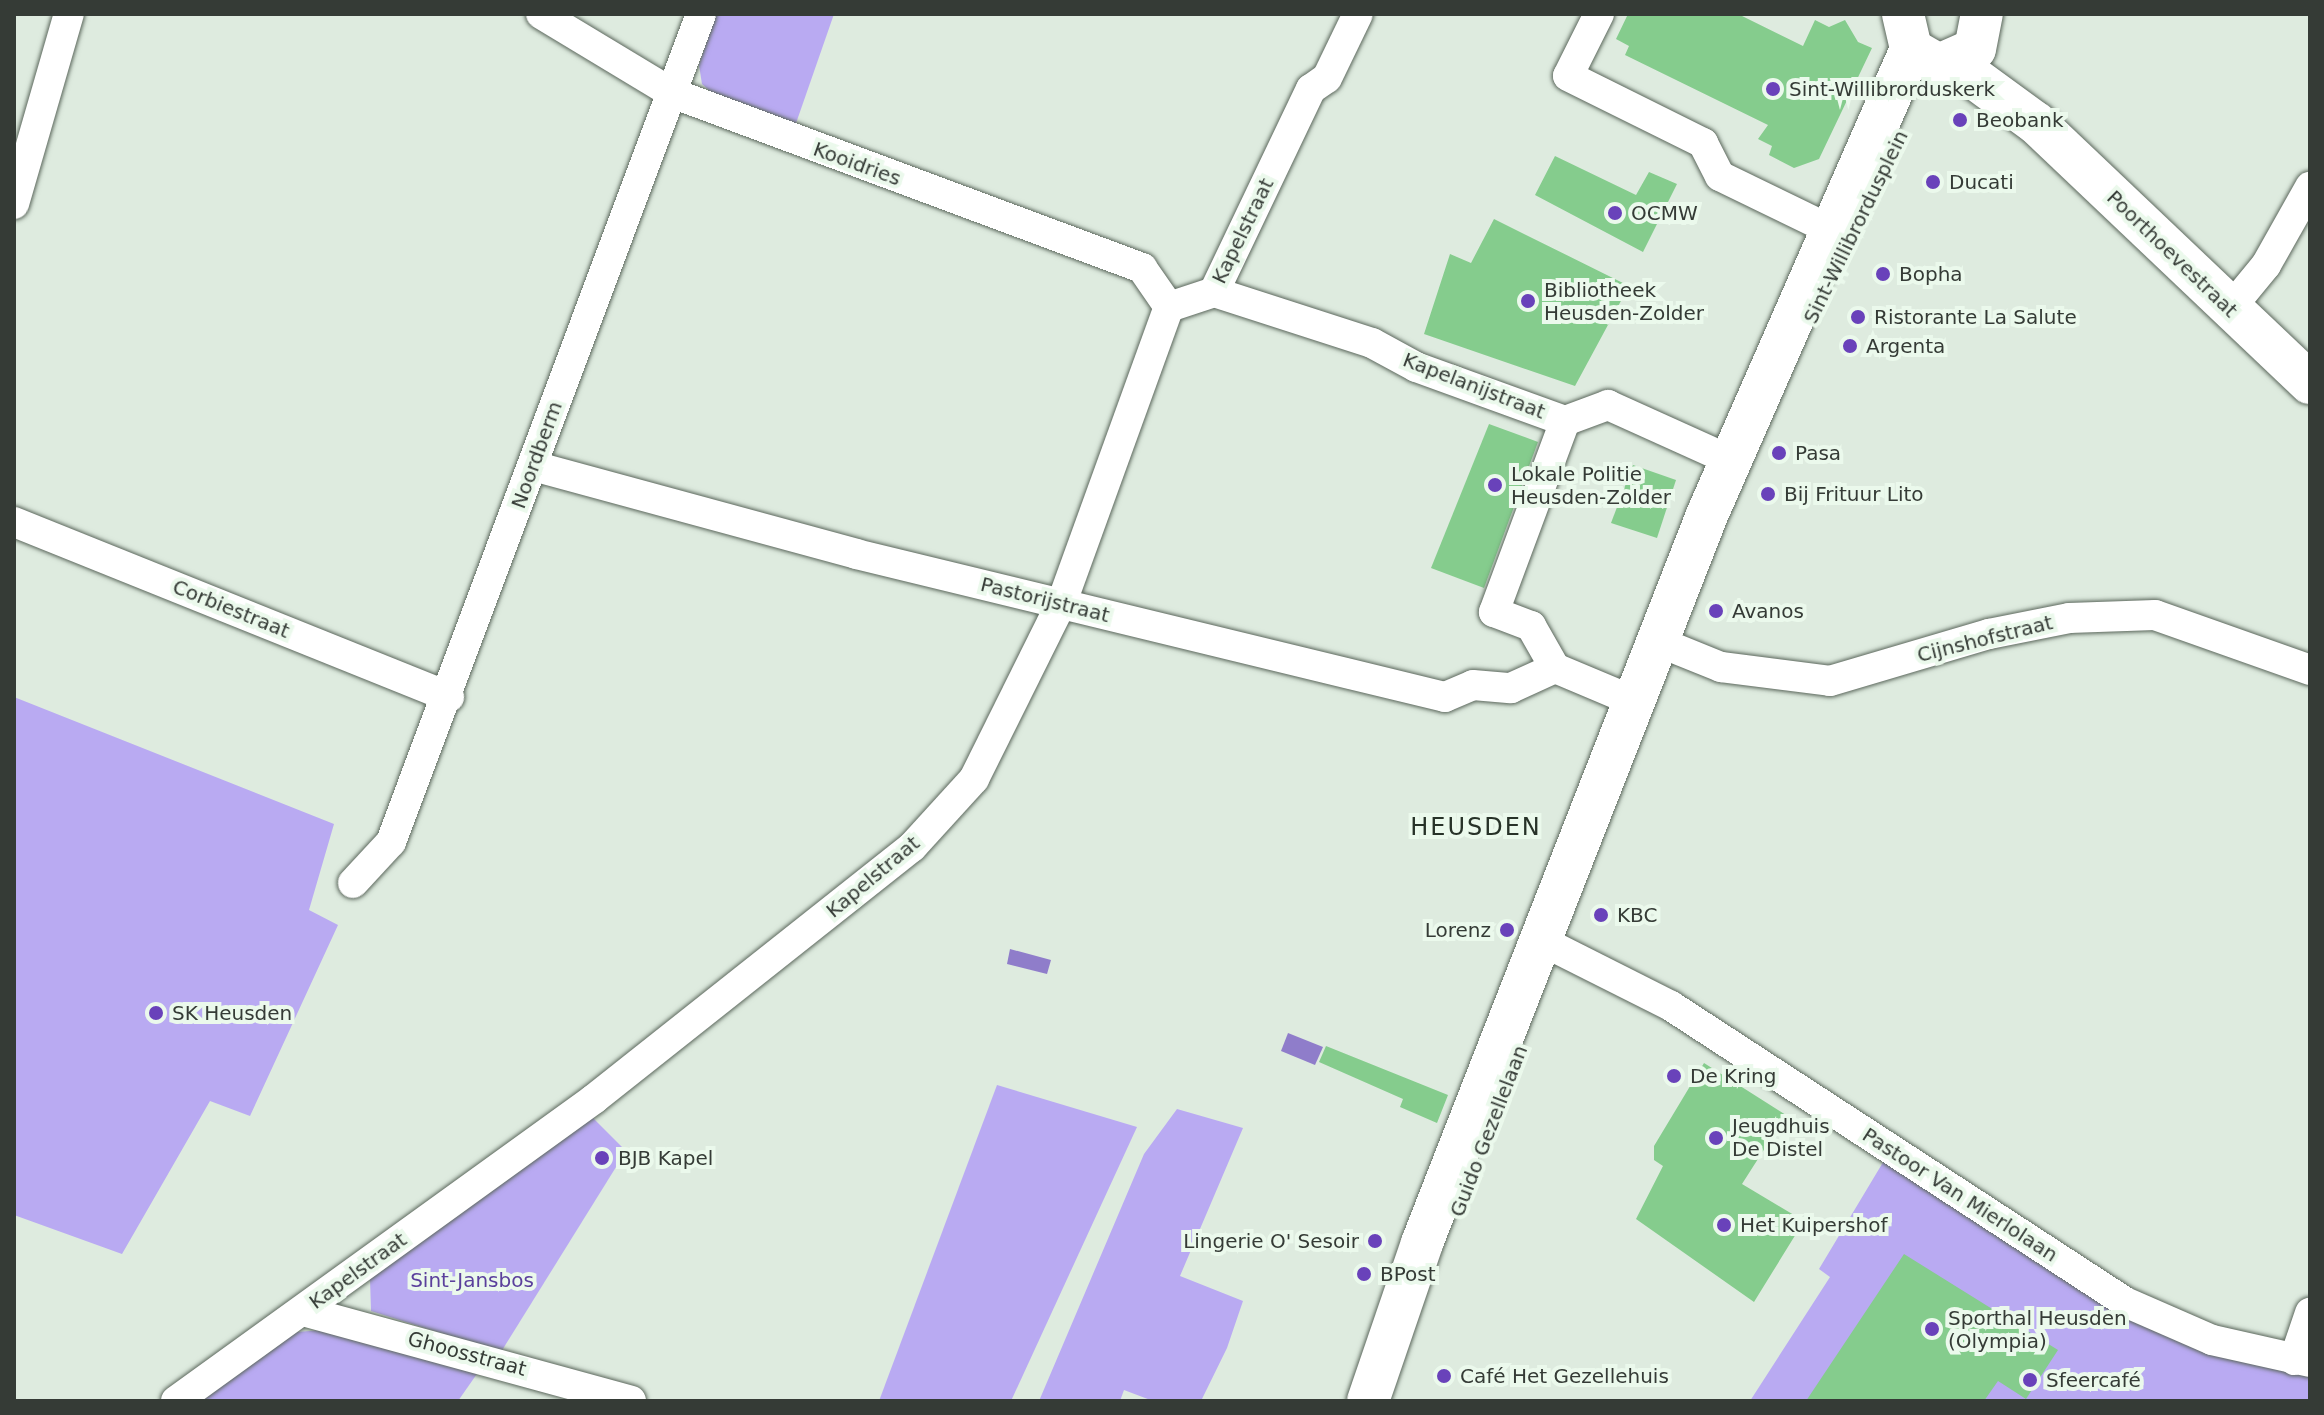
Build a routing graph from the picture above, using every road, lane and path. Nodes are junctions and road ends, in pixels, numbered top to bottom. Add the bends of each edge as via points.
1 (69, 14) edge
2 (541, 14) edge
3 (701, 14) edge
4 (1358, 14) edge
5 (1599, 14) edge
6 (1933, 36) edge
7 (672, 93) junction
8 (2310, 187) edge
9 (14, 204) edge
10 (1815, 222) junction
11 (1214, 292) junction
12 (1169, 307) junction
13 (2229, 310) junction
14 (2310, 383) edge
15 (1766, 385) junction
16 (1565, 421) junction
17 (1730, 460) junction
18 (533, 466) junction
19 (14, 522) edge
20 (1062, 602) junction
21 (1659, 642) junction
22 (1555, 668) junction
23 (2310, 670) edge
24 (449, 697) junction
25 (1636, 702) junction
26 (353, 883) dead end
27 (1541, 950) junction
28 (303, 1311) junction
29 (2310, 1313) edge
30 (2302, 1361) edge
31 (176, 1401) edge
32 (631, 1401) edge
33 (1368, 1401) edge

1 - 9 street
2 - 7 street, Kooidries
3 - 7 street, Noordberm
4 - 11 street, Kapelstraat via 1327,78 1311,89
5 - 10 street via 1568,76 1703,143 1720,176
6 - 10 main road, Sint-Willibrordusplein
6 - 13 main road, Poorthoevestraat via 2036,123
6 - 15 main road, Sint-Willibrordusplein via 1803,337
7 - 12 street, Kooidries via 1142,268
7 - 18 street, Noordberm
8 - 13 street via 2266,265
10 - 15 main road, Sint-Willibrordusplein
11 - 12 street, Kapelstraat
11 - 16 street, Kapelanijstraat via 1372,343 1416,367
12 - 20 street, Kapelstraat
13 - 14 main road, Poorthoevestraat
15 - 17 main road, Sint-Willibrordusplein
16 - 17 street, Kapelanijstraat via 1608,405
16 - 22 street via 1494,612 1531,626
17 - 21 main road, Sint-Willibrordusplein
18 - 20 street, Pastorijstraat
18 - 24 street, Noordberm
19 - 24 street, Corbiestraat
20 - 22 street, Pastorijstraat via 1445,697 1473,685 1511,688
20 - 28 street, Kapelstraat via 974,779 912,847 594,1099
21 - 23 street, Cijnshofstraat via 1721,667 1830,681 2002,631 2069,618 2155,615
21 - 25 main road, Guido Gezellelaan
22 - 25 street
24 - 26 street, Noordberm via 391,842
25 - 27 main road, Guido Gezellelaan
27 - 30 street, Pastoor Van Mierlolaan via 1671,1006 2125,1302 2212,1340
27 - 33 main road, Guido Gezellelaan via 1438,1200
28 - 31 street, Kapelstraat
28 - 32 street, Ghoosstraat
29 - 30 street

